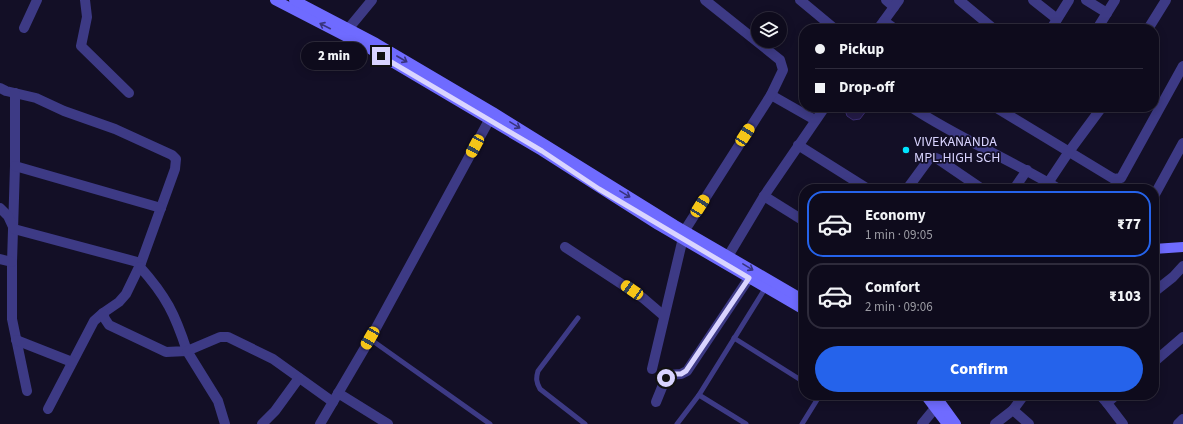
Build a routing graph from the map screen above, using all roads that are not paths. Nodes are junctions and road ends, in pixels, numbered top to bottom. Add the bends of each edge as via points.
1 (37, 0) edge
2 (85, 0) edge
3 (275, 0) edge
4 (294, 0) edge
5 (372, 0) edge
6 (705, 0) edge
7 (800, 0) edge
8 (886, 0) edge
9 (959, 0) edge
10 (1033, 0) edge
11 (1069, 0) edge
12 (1086, 0) edge
13 (1115, 0) edge
14 (1166, 0) edge
15 (896, 4) edge
16 (1107, 13) junction
17 (1057, 19) junction
18 (829, 24) edge
19 (882, 24) edge
20 (988, 24) edge
21 (1054, 24) edge
22 (1100, 24) edge
23 (1151, 24) edge
24 (24, 28) dead end
25 (346, 32) junction
26 (1183, 66) edge
27 (0, 88) edge
28 (15, 93) junction
29 (129, 93) dead end
30 (771, 95) junction
31 (1159, 109) edge
32 (799, 111) edge
33 (801, 112) edge
34 (822, 112) edge
35 (919, 112) edge
36 (1003, 112) edge
37 (1096, 112) edge
38 (1158, 112) edge
39 (491, 116) junction
40 (815, 120) junction
41 (1183, 143) edge
42 (798, 145) junction
43 (1068, 153) junction
44 (15, 166) junction
45 (1027, 170) junction
46 (860, 184) edge
47 (910, 184) edge
48 (975, 184) edge
49 (1017, 184) edge
50 (1044, 184) edge
51 (1047, 184) edge
52 (1159, 187) edge
53 (764, 196) junction
54 (0, 208) edge
55 (161, 208) junction
56 (799, 217) edge
57 (14, 229) junction
58 (684, 234) junction
59 (565, 247) dead end
60 (1183, 247) edge
61 (1159, 249) edge
62 (0, 259) edge
63 (726, 259) junction
64 (12, 262) junction
65 (140, 265) junction
66 (1183, 266) edge
67 (749, 278) junction
68 (766, 288) junction
69 (1159, 288) edge
70 (799, 297) edge
71 (799, 307) edge
72 (103, 313) junction
73 (664, 316) junction
74 (578, 318) dead end
75 (1183, 337) edge
76 (370, 338) junction
77 (734, 338) junction
78 (16, 340) junction
79 (187, 351) junction
80 (1159, 358) edge
81 (72, 362) junction
82 (652, 370) dead end
83 (300, 378) junction
84 (799, 379) edge
85 (27, 391) dead end
86 (699, 395) junction
87 (336, 397) junction
88 (817, 400) edge
89 (930, 400) edge
90 (939, 400) edge
91 (1020, 400) edge
92 (1104, 400) edge
93 (1110, 400) edge
94 (656, 402) dead end
95 (1107, 403) junction
96 (936, 407) junction
97 (48, 409) dead end
98 (1013, 410) junction
99 (1183, 418) edge
100 (225, 424) edge
101 (262, 424) edge
102 (320, 424) edge
103 (388, 424) edge
104 (490, 424) edge
105 (585, 424) edge
106 (677, 424) edge
107 (746, 424) edge
108 (802, 424) edge
109 (922, 424) edge
110 (947, 424) edge
111 (956, 424) edge
112 (995, 424) edge
113 (1029, 424) edge
114 (1123, 424) edge
115 (1178, 424) edge

1 - 24 street
2 - 29 street via 87,17 81,46
25 -> 3 main road
4 - 25 main road
5 - 25 street
6 - 30 street via 782,62 783,70
7 - 18 street
8 - 15 street
9 - 20 street
10 - 17 street
11 - 17 street
12 - 16 street
13 - 16 street
14 - 23 street
15 - 19 street
16 - 22 street
17 - 21 street
25 - 39 main road
26 - 31 street
27 - 28 street
28 - 44 street
28 - 55 street via 36,98 115,129 172,155 176,163
30 - 32 street
30 - 58 street
33 - 40 street
34 - 40 street
35 - 45 street
36 - 43 street
37 - 43 street
38 - 43 street via 1118,180
39 - 58 main road
39 - 76 street
40 - 42 street
41 - 52 street
42 - 46 street
42 - 53 street
43 - 51 street
44 - 55 street
44 - 57 street
45 - 49 street
45 - 50 street
47 - 48 street via 928,159 933,157
53 - 56 street
53 - 63 street
54 - 57 street via 8,216
55 - 65 street
57 - 64 street
57 - 65 street
58 - 63 main road
58 - 73 street
59 - 73 street via 643,298
60 - 61 main road
62 - 64 street
63 - 67 main road
63 -> 70 main road
64 - 78 street via 12,319
65 - 72 street via 126,294
65 - 79 street via 170,305
66 - 69 street
67 - 68 main road
67 - 94 street via 686,371 668,375
68 - 71 main road
68 - 77 lane
72 - 79 street via 105,319 114,327 166,352
72 - 81 street via 94,321
73 - 82 street
74 - 105 lane via 536,376 540,389
75 - 80 street
76 - 87 street
76 - 104 lane
77 - 84 lane
77 - 86 lane
78 - 81 street
78 - 85 street
79 - 83 street via 220,337 228,337 273,359
79 - 100 street via 218,401
81 - 97 street
83 - 87 street
83 - 101 street
86 - 106 lane
86 - 107 lane
87 - 102 street
87 - 103 street
88 - 108 lane
89 - 96 main road
90 - 111 main road
91 - 98 street
92 - 95 street
93 - 95 street
95 - 114 street
96 - 109 street
96 - 110 main road
98 - 112 street
98 - 113 street
99 - 115 street

